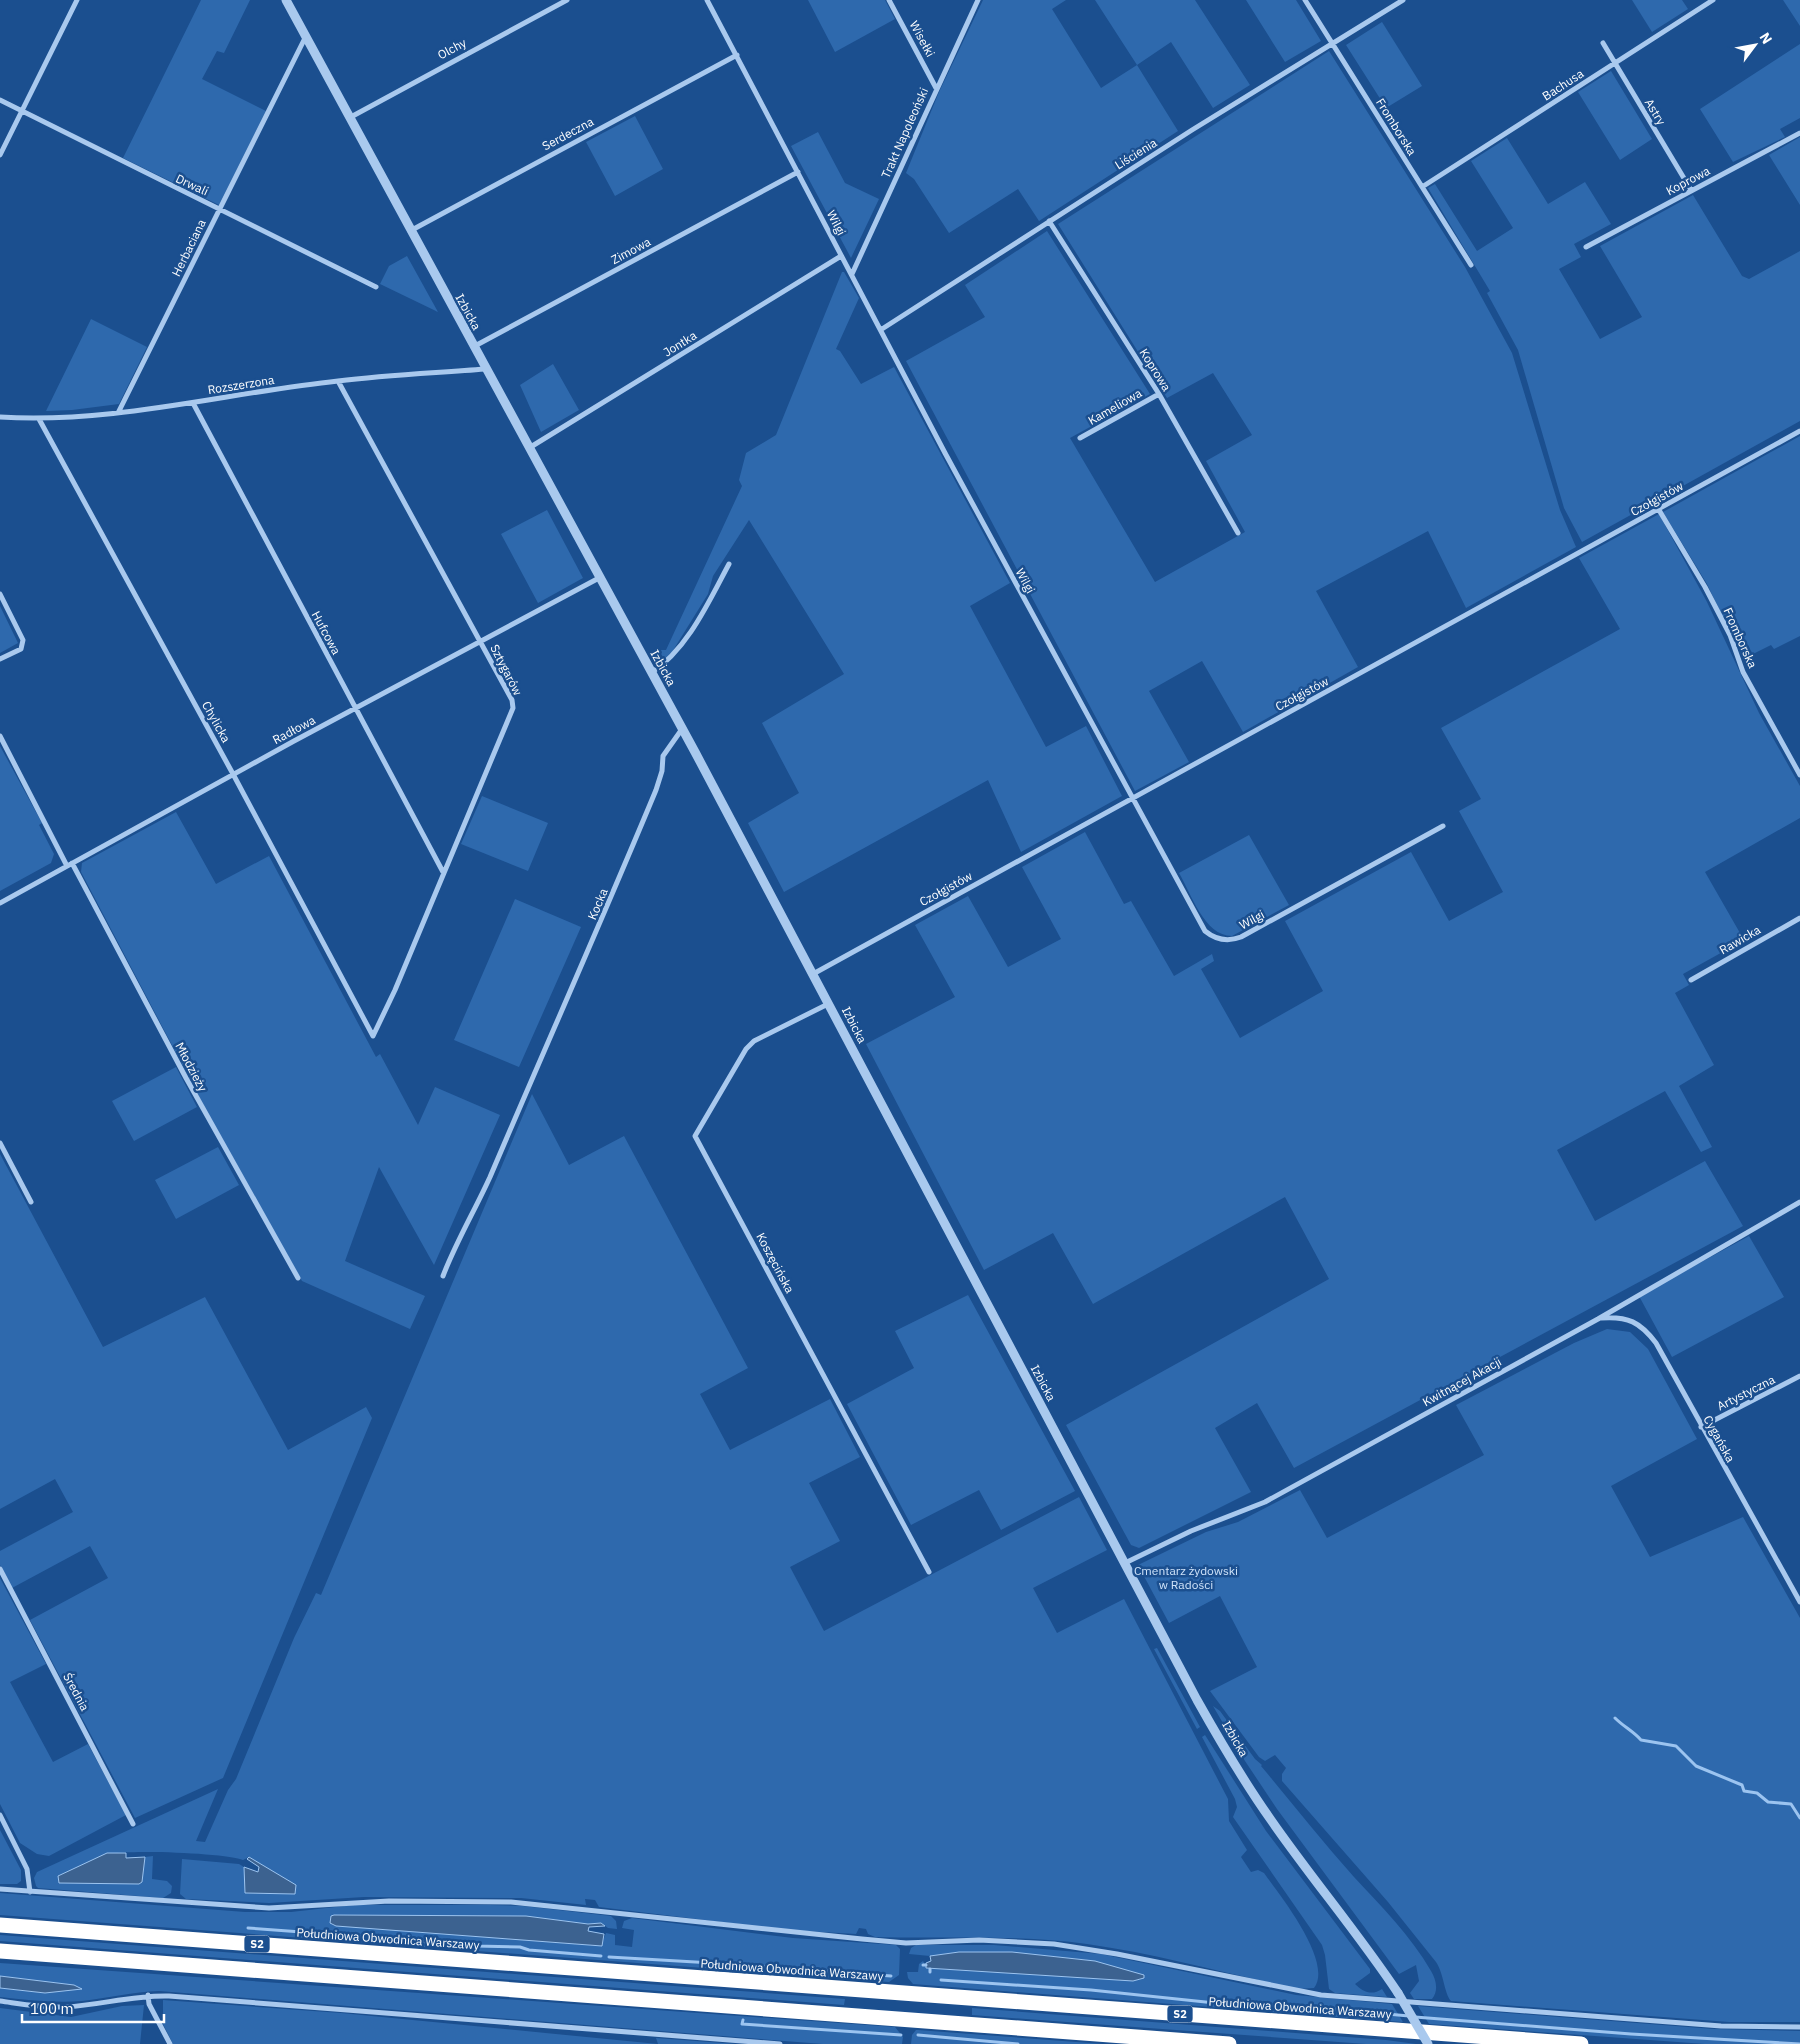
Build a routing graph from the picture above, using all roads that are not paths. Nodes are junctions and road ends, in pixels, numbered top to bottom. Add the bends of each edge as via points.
1 (77, 0) edge
2 (286, 0) edge
3 (567, 0) edge
4 (707, 0) edge
5 (889, 0) edge
6 (978, 0) edge
7 (1305, 0) edge
8 (1403, 0) edge
9 (1714, 0) edge
10 (305, 38) junction
11 (1603, 43) dead end
12 (1333, 44) junction
13 (737, 55) junction
14 (1615, 64) junction
15 (936, 88) junction
16 (0, 100) edge
17 (22, 112) junction
18 (348, 118) junction
19 (1800, 133) edge
20 (0, 156) edge
21 (798, 172) junction
22 (1422, 187) junction
23 (1691, 190) junction
24 (220, 209) junction
25 (1049, 221) junction
26 (409, 231) junction
27 (1586, 247) dead end
28 (841, 256) junction
29 (1471, 265) dead end
30 (852, 274) junction
31 (376, 287) dead end
32 (882, 329) junction
33 (473, 347) junction
34 (485, 369) junction
35 (338, 381) junction
36 (1159, 394) junction
37 (193, 403) junction
38 (118, 413) junction
39 (0, 417) edge
40 (39, 419) junction
41 (1800, 431) edge
42 (1080, 438) dead end
43 (529, 448) junction
44 (1658, 510) junction
45 (1238, 533) dead end
46 (729, 564) dead end
47 (599, 578) junction
48 (0, 594) edge
49 (481, 642) junction
50 (0, 659) edge
51 (651, 673) junction
52 (355, 709) junction
53 (682, 729) junction
54 (0, 736) edge
55 (233, 774) junction
56 (1800, 775) edge
57 (1131, 797) junction
58 (1443, 826) dead end
59 (69, 864) junction
60 (443, 872) junction
61 (0, 903) edge
62 (1800, 918) edge
63 (813, 974) junction
64 (1691, 980) dead end
65 (828, 1004) junction
66 (372, 1036) joint
67 (0, 1143) edge
68 (31, 1202) dead end
69 (1800, 1202) edge
70 (443, 1276) dead end
71 (298, 1278) dead end
72 (1598, 1319) junction
73 (1800, 1376) edge
74 (1701, 1427) junction
75 (1125, 1563) junction
76 (0, 1569) edge
77 (929, 1572) dead end
78 (1800, 1602) edge
79 (0, 1815) edge
80 (134, 1824) dead end
81 (0, 1889) edge
82 (30, 1892) junction
83 (0, 1925) edge
84 (0, 1951) edge
85 (148, 1995) junction
86 (0, 2001) edge
87 (1800, 2027) edge
88 (170, 2044) edge
89 (780, 2044) edge
90 (1229, 2044) edge
91 (1428, 2044) edge
92 (1582, 2044) edge

1 - 17 street
2 - 10 street, Izbicka
3 - 18 street, Olchy
4 - 13 street, Wilgi
5 - 15 street, Wisełki
6 - 15 street, Trakt Napoleoński
7 - 12 street, Fromborska
8 - 12 street, Liścienia
9 - 14 street, Bachusa
10 - 18 street, Izbicka
10 - 24 street, Herbaciana
11 - 14 street, Astry
12 - 22 street, Fromborska
12 - 25 street, Liścienia
13 - 21 street, Wilgi
13 - 26 street, Serdeczna
14 - 22 street, Bachusa
14 - 23 street, Astry
15 - 30 street, Trakt Napoleoński
16 - 17 street, Drwali
17 - 20 street
17 - 24 street, Drwali
18 - 26 street, Izbicka
19 - 23 street, Koprowa
21 - 28 street, Wilgi
21 - 33 street, Zimowa
22 - 29 street, Fromborska
23 - 27 street, Koprowa
24 - 31 street, Drwali
24 - 38 street, Herbaciana
25 - 32 street, Liścienia
25 - 36 street, Koprowa
26 - 33 street, Izbicka
28 - 30 street, Wilgi
28 - 43 street, Jontka
30 - 32 street, Wilgi
32 - 57 street, Wilgi via 945,453
33 - 34 street, Izbicka
34 - 35 street, Rozszerzona
34 - 43 street, Izbicka
35 - 37 street, Rozszerzona
35 - 49 street, Sztygarów
36 - 42 street, Kameliowa
36 - 45 street, Koprowa
37 - 38 street, Rozszerzona
37 - 52 street, Hufcowa
38 - 40 street, Rozszerzona
39 - 40 street, Rozszerzona
40 - 55 street, Chylicka
41 - 44 street, Czołgistów
43 - 47 street, Izbicka
44 - 56 street, Fromborska via 1705,587 1730,635 1743,672
44 - 57 street, Czołgistów
46 - 51 street via 682,644
47 - 49 street, Radłowa
47 - 51 street, Izbicka
48 - 50 street via 23,640 20,649
49 - 52 street, Radłowa
49 - 60 street, Sztygarów via 512,700 513,708
51 - 53 street, Izbicka
52 - 55 street, Radłowa
52 - 60 street, Hufcowa
53 - 63 street, Izbicka
53 - 70 street, Kocka via 663,756 656,790 586,959
54 - 59 street, Młodzieży
55 - 59 street, Radłowa
55 - 66 street, Chylicka
57 - 58 street, Wilgi via 1206,930 1215,938 1227,940 1242,937 1316,898
57 - 63 street, Czołgistów
59 - 61 street, Radłowa
59 - 71 street, Młodzieży
60 - 66 street, Sztygarów via 395,990
62 - 64 street, Rawicka
63 - 65 street, Izbicka
65 - 75 street, Izbicka
65 - 77 street, Koszęcińska via 754,1041 746,1049 695,1136
67 - 68 street
69 - 72 street, Kwitnącej Akacji
72 - 74 street, Cygańska via 1617,1317 1645,1329 1656,1343
72 - 75 street, Kwitnącej Akacji via 1265,1502 1191,1531
73 - 74 street, Artystyczna
74 - 78 street, Cygańska
75 - 91 street, Izbicka, bridge via 1232,1761 1270,1819 1363,1941
76 - 80 street, Średnia
79 - 82 street via 27,1869
81 - 82 street
82 - 87 street via 269,1908 389,1901 511,1902 906,1943 979,1940 1054,1944 1322,1995 1721,2026
83 - 92 highway, Południowa Obwodnica Warszawy / S2
84 - 90 highway, S2
85 - 86 street via 66,2007
85 - 88 street via 149,2004
85 - 89 street

